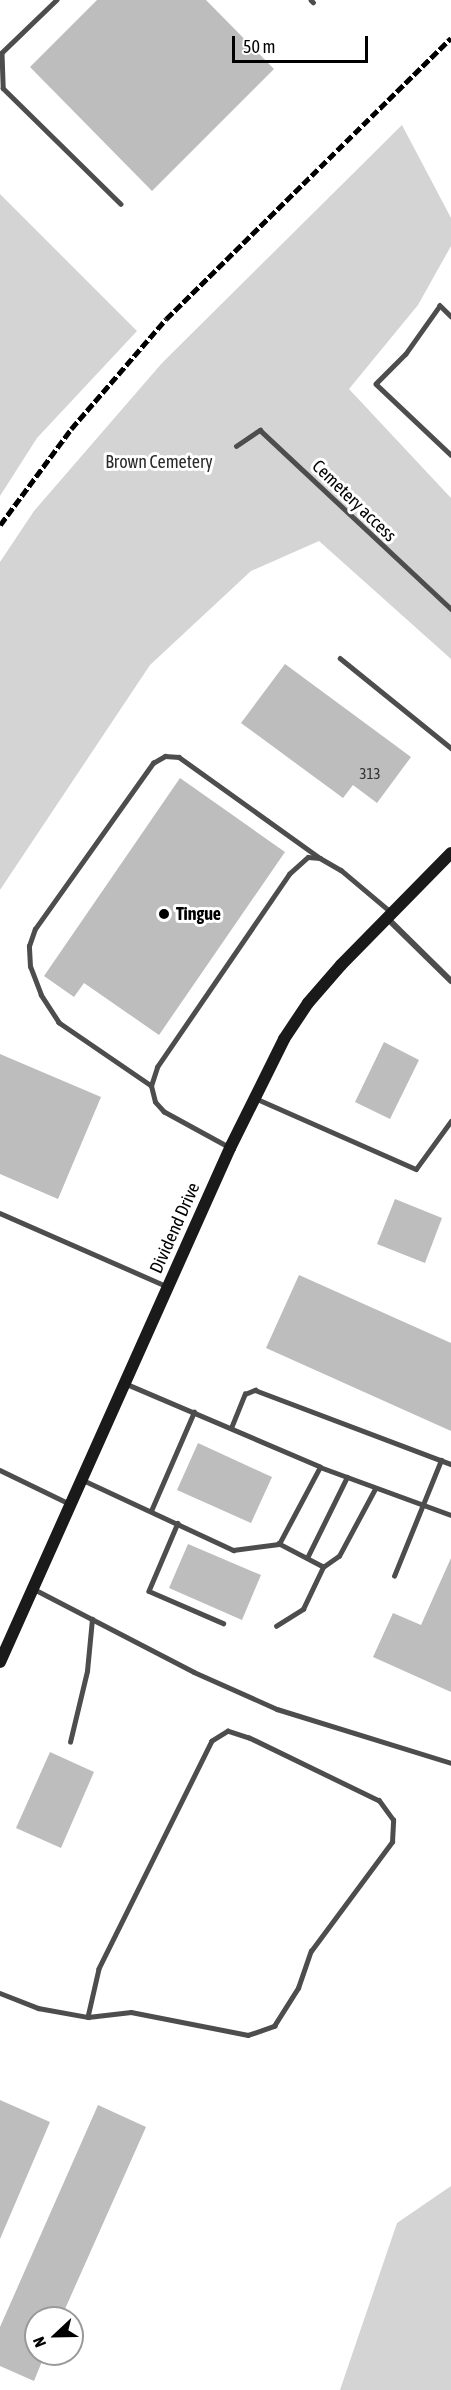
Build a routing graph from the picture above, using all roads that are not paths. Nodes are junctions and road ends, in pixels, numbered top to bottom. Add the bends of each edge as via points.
1 (57, 0) edge
2 (120, 204) dead end
3 (451, 317) edge
4 (236, 446) dead end
5 (451, 455) edge
6 (451, 609) edge
7 (340, 658) dead end
8 (451, 748) edge
9 (451, 854) edge
10 (320, 858) junction
11 (389, 915) junction
12 (451, 981) edge
13 (152, 1086) junction
14 (255, 1098) junction
15 (451, 1121) edge
16 (230, 1148) junction
17 (0, 1213) edge
18 (168, 1287) junction
19 (124, 1384) junction
20 (194, 1412) junction
21 (231, 1428) junction
22 (441, 1460) junction
23 (451, 1464) edge
24 (320, 1467) junction
25 (0, 1470) edge
26 (347, 1477) junction
27 (80, 1479) junction
28 (375, 1489) junction
29 (70, 1504) junction
30 (421, 1506) junction
31 (151, 1511) junction
32 (451, 1515) edge
33 (178, 1523) junction
34 (279, 1544) junction
35 (307, 1558) junction
36 (323, 1567) junction
37 (394, 1576) dead end
38 (33, 1588) junction
39 (92, 1619) junction
40 (223, 1623) dead end
41 (276, 1626) dead end
42 (0, 1662) edge
43 (70, 1742) dead end
44 (451, 1763) edge
45 (0, 1993) edge
46 (88, 2017) junction

1 - 2 lane via 2,53 3,88
3 - 5 lane via 440,306 406,354 376,384
4 - 6 lane, Cemetery access via 260,430
7 - 8 lane
9 - 11 street, Dividend Drive
10 - 11 lane via 340,870
10 - 13 lane via 308,857 289,874 157,1067
10 - 13 lane via 179,757 165,756 153,763 35,929 29,946 30,968 59,1023
11 - 12 street
11 - 14 street, Dividend Drive via 308,1003 284,1039
13 - 16 lane via 155,1102 164,1112
14 - 15 lane via 416,1169
14 - 16 street, Dividend Drive
16 - 18 street, Dividend Drive
17 - 18 lane
18 - 19 street, Dividend Drive
19 - 20 lane
19 - 27 street, Dividend Drive
20 - 21 lane
20 - 31 lane
21 - 22 lane via 245,1394 255,1390
21 - 24 lane
22 - 23 lane
22 - 30 lane
24 - 26 lane
24 - 34 lane
25 - 29 lane
26 - 28 lane
26 - 35 lane
27 - 29 street, Dividend Drive
27 - 31 lane
28 - 30 lane
28 - 36 lane via 339,1556
29 - 38 street, Dividend Drive
30 - 32 lane
30 - 37 lane
31 - 33 lane
33 - 34 lane via 233,1550
33 - 40 lane via 149,1591
34 - 35 lane
35 - 36 lane
36 - 41 lane via 303,1609
38 - 39 lane
38 - 42 street, Dividend Drive
39 - 43 lane via 87,1671
39 - 44 lane via 194,1672 277,1709
45 - 46 lane via 38,2008
46 - 46 lane via 99,1969 212,1741 228,1731 249,1738 379,1801 393,1820 392,1842 311,1951 298,1988 274,2026 248,2035 131,2012

